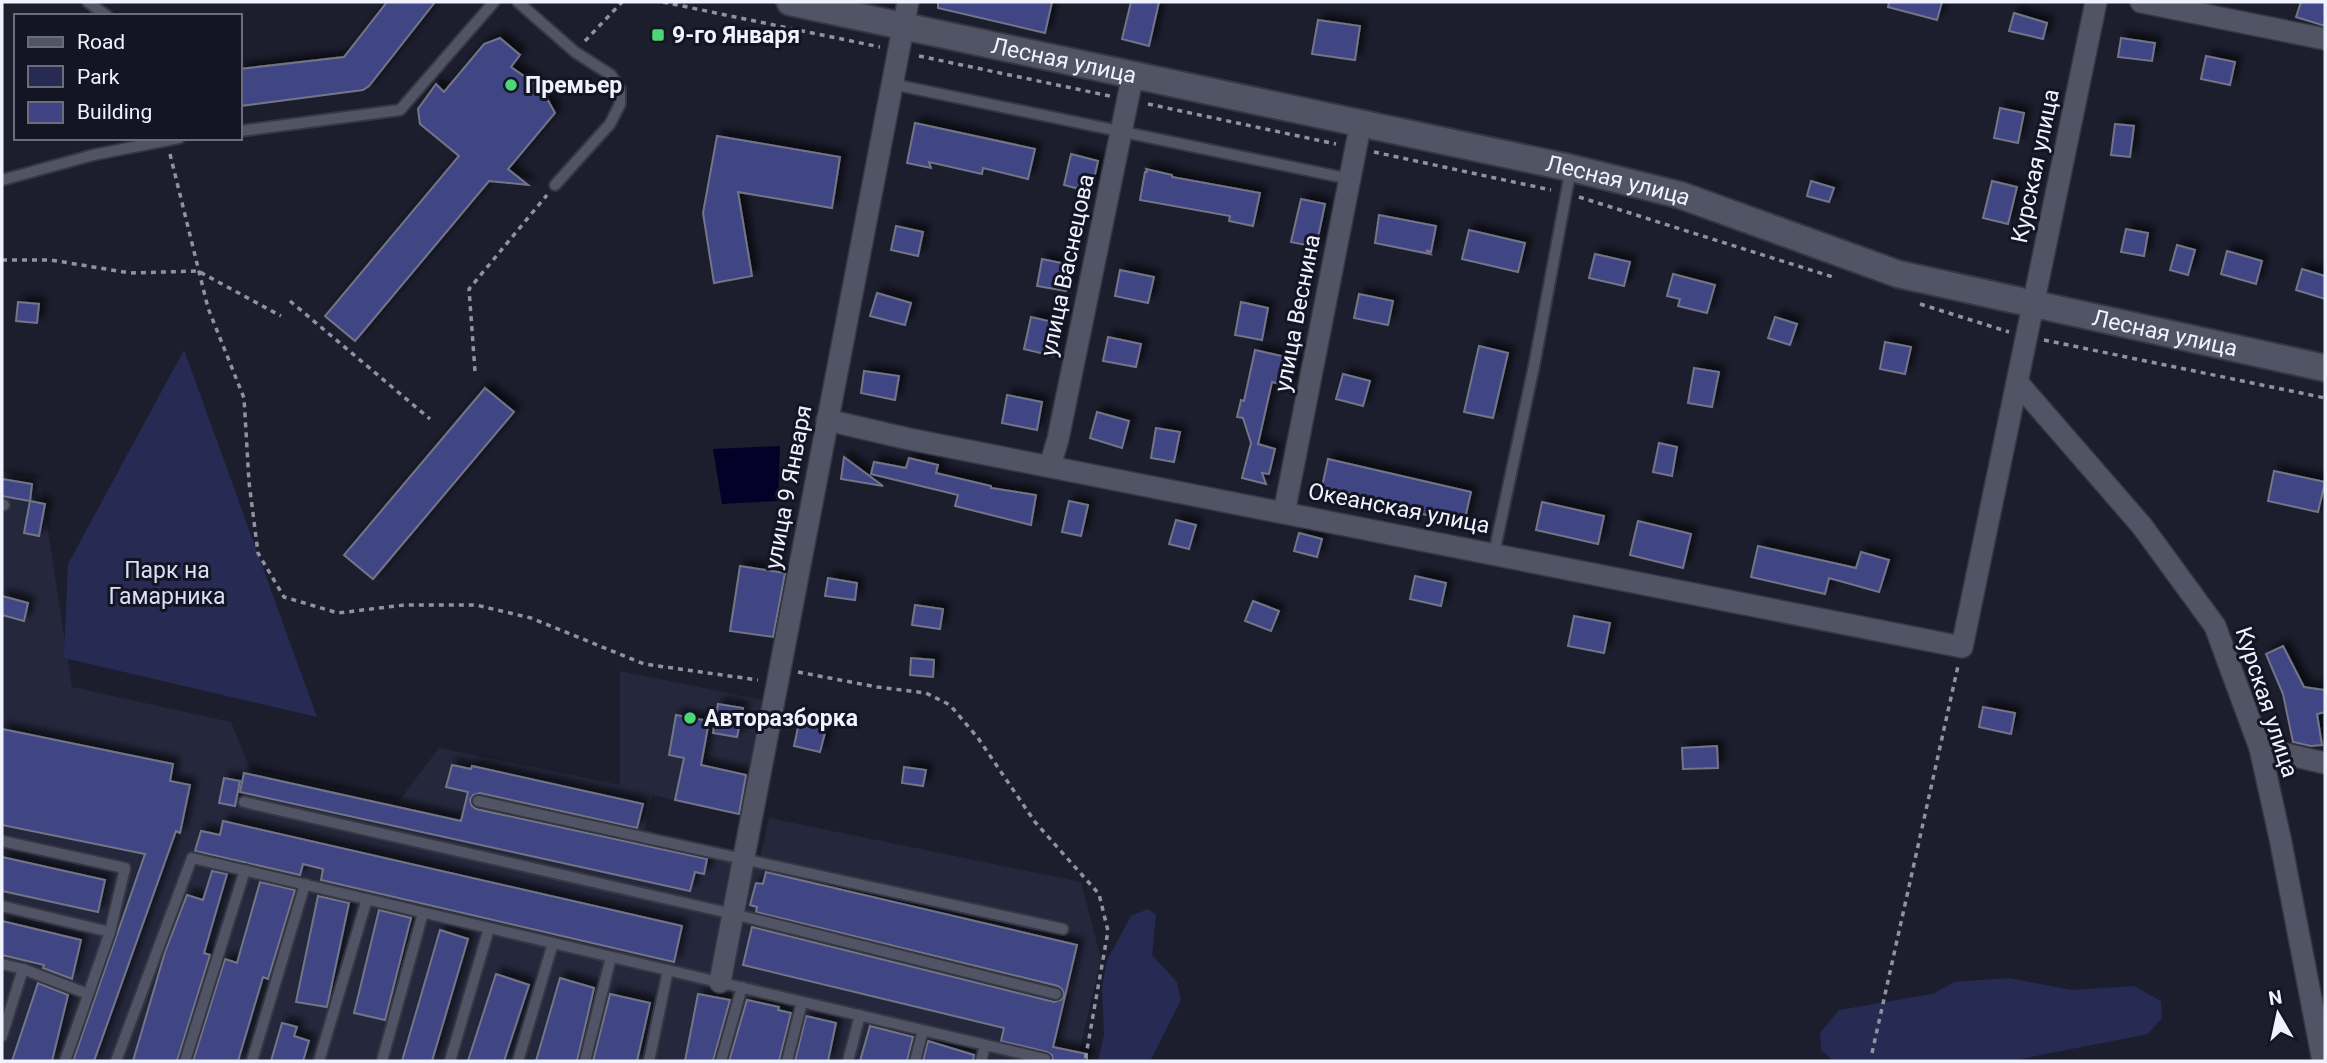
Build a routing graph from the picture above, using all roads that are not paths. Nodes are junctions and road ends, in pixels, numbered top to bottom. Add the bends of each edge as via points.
1 (88, 2) edge
2 (494, 2) edge
3 (518, 2) edge
4 (790, 2) edge
5 (2096, 2) edge
6 (2141, 2) edge
7 (104, 14) edge
8 (903, 26) edge
9 (2325, 39) edge
10 (1133, 74) junction
11 (892, 84) junction
12 (1361, 122) junction
13 (242, 131) edge
14 (1121, 133) junction
15 (161, 140) edge
16 (1350, 179) junction
17 (2, 180) edge
18 (1569, 181) junction
19 (555, 185) road end
20 (2032, 305) junction
21 (2325, 368) edge
22 (2017, 382) junction
23 (827, 420) junction
24 (1050, 466) junction
25 (1284, 513) junction
26 (1494, 553) junction
27 (1962, 647) joint
28 (2260, 748) junction
29 (2325, 763) edge
30 (478, 801) dead end
31 (244, 802) dead end
32 (2, 841) edge
33 (744, 859) junction
34 (245, 870) junction
35 (305, 884) junction
36 (367, 899) junction
37 (2, 906) edge
38 (423, 912) junction
39 (733, 914) junction
40 (489, 928) junction
41 (1063, 929) dead end
42 (110, 932) junction
43 (553, 943) junction
44 (611, 957) junction
45 (2, 964) edge
46 (23, 969) junction
47 (668, 970) junction
48 (720, 982) junction
49 (742, 987) junction
50 (89, 994) junction
51 (1056, 994) dead end
52 (802, 1002) junction
53 (860, 1015) junction
54 (923, 1030) junction
55 (2, 1034) edge
56 (985, 1045) junction
57 (65, 1061) edge
58 (116, 1061) edge
59 (185, 1061) edge
60 (252, 1061) edge
61 (319, 1061) edge
62 (382, 1061) edge
63 (450, 1061) edge
64 (517, 1061) edge
65 (585, 1061) edge
66 (649, 1061) edge
67 (721, 1061) edge
68 (787, 1061) edge
69 (848, 1061) edge
70 (915, 1061) edge
71 (981, 1061) edge
72 (1045, 1061) edge
73 (2323, 1061) edge

1 - 7 lane
2 - 13 lane via 400,110
3 - 19 lane via 575,52 611,75 620,89 620,104 610,124
4 - 8 street, Лесная улица
5 - 20 street, Курская улица
6 - 9 street
8 - 10 street, Лесная улица
8 - 11 street, улица 9 Января
10 - 12 street, Лесная улица
10 - 14 street, улица Васнецова
11 - 14 lane
11 - 23 street, улица 9 Января
12 - 16 street, улица Веснина
12 - 18 street, Лесная улица
14 - 16 lane
14 - 24 street, улица Васнецова
15 - 17 lane
16 - 25 street, улица Веснина
18 - 20 street, Лесная улица via 1680,195 1898,274
18 - 26 lane
20 - 21 street, Лесная улица
20 - 22 street, Курская улица
22 - 27 street, Курская улица
22 - 28 street, Курская улица via 2142,526 2216,626
23 - 24 street, Океанская улица
23 - 33 street, улица 9 Января
24 - 25 street, Океанская улица
25 - 26 street, Океанская улица
26 - 27 street, Океанская улица
28 - 29 street
28 - 73 street, Курская улица
30 - 33 lane
31 - 39 lane
32 - 42 lane via 125,868
33 - 39 street, улица 9 Января
33 - 41 lane
34 - 35 lane
34 - 58 lane via 192,858
34 - 59 lane
35 - 36 lane
35 - 60 lane
36 - 38 lane
36 - 61 lane
37 - 42 lane
38 - 40 lane
38 - 62 lane
39 - 48 street, улица 9 Января
39 - 51 lane
40 - 43 lane
40 - 63 lane
42 - 50 lane
43 - 44 lane
43 - 64 lane
44 - 47 lane
44 - 65 lane
45 - 46 lane
46 - 50 lane
46 - 55 lane
47 - 48 lane
47 - 66 lane
48 - 49 lane
49 - 52 lane
49 - 67 lane
50 - 57 lane
52 - 53 lane
52 - 68 lane
53 - 54 lane
53 - 69 lane
54 - 56 lane
54 - 70 lane
56 - 71 lane
56 - 72 lane

